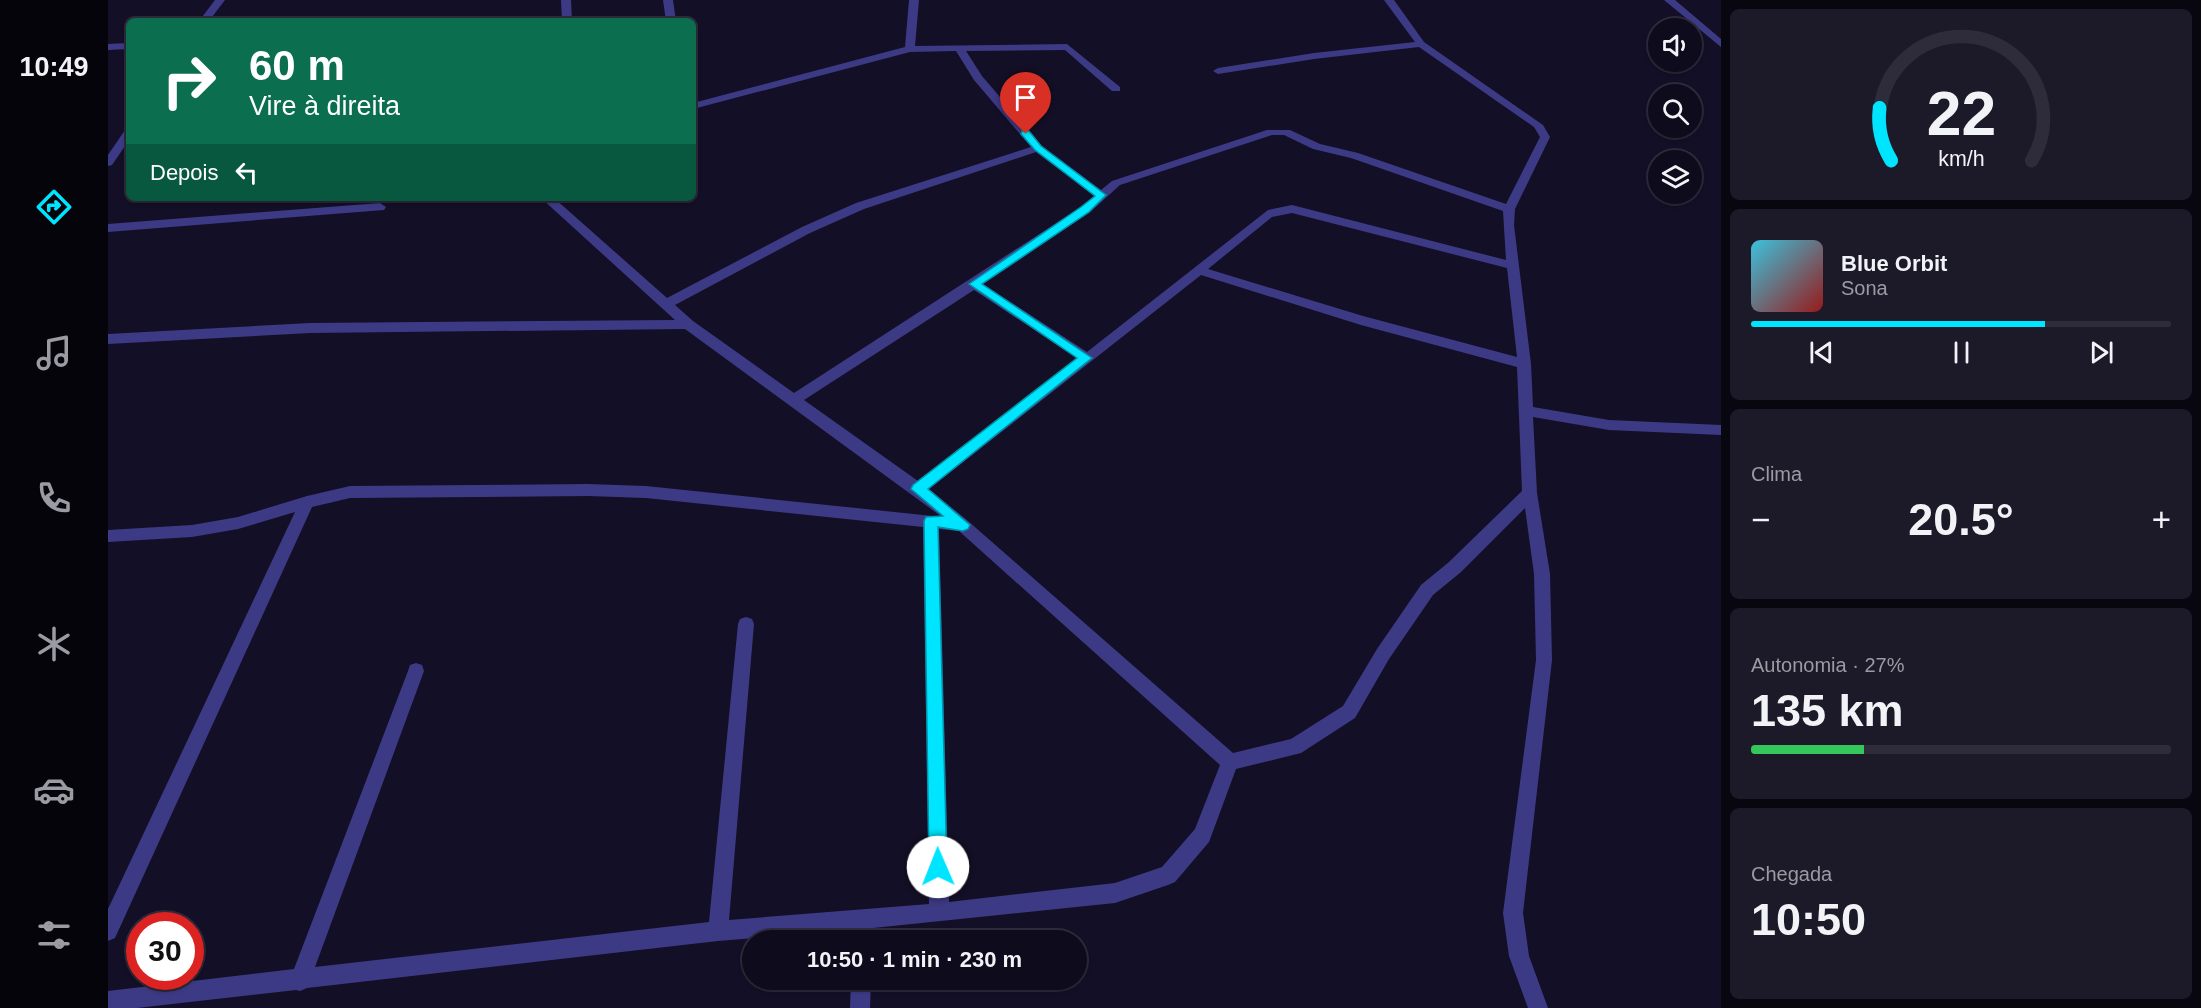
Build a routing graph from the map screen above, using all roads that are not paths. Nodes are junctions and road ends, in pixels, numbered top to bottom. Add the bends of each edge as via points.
1 (220, 0) edge
2 (566, 0) edge
3 (668, 0) edge
4 (914, 0) edge
5 (1389, 0) edge
6 (1669, 0) edge
7 (206, 18) edge
8 (567, 18) edge
9 (671, 18) edge
10 (1421, 44) junction
11 (1721, 44) edge
12 (126, 46) edge
13 (108, 47) edge
14 (959, 48) junction
15 (910, 49) junction
16 (1218, 70) dead end
17 (1116, 89) dead end
18 (696, 105) edge
19 (126, 138) edge
20 (1038, 148) junction
21 (108, 163) edge
22 (1101, 195) junction
23 (550, 201) edge
24 (380, 207) dead end
25 (1509, 209) junction
26 (108, 228) edge
27 (1513, 266) junction
28 (1198, 270) junction
29 (974, 284) junction
30 (666, 304) junction
31 (688, 324) junction
32 (108, 339) edge
33 (1086, 358) junction
34 (1524, 364) junction
35 (793, 400) junction
36 (1527, 411) junction
37 (1721, 430) edge
38 (918, 489) junction
39 (1530, 493) junction
40 (307, 502) junction
41 (931, 521) junction
42 (963, 525) junction
43 (108, 536) edge
44 (746, 624) dead end
45 (416, 671) dead end
46 (1230, 762) junction
47 (939, 913) junction
48 (863, 920) junction
49 (863, 930) edge
50 (108, 931) edge
51 (718, 931) junction
52 (300, 981) junction
53 (861, 990) edge
54 (108, 1002) edge
55 (860, 1008) edge
56 (1538, 1008) edge

1 - 7 street
2 - 8 street
3 - 9 street
4 - 15 street
5 - 10 street
6 - 11 street
10 - 16 street
10 - 25 street via 1542,130 1545,137
12 - 13 street
14 - 15 street
14 - 17 street via 1067,47
14 - 20 street via 978,78
15 - 18 street
19 - 21 street
20 - 22 street
20 - 30 street via 860,206
22 - 25 street via 1116,183 1277,130 1317,147 1354,155
22 - 29 street via 1085,210
23 - 30 street
24 - 26 street
25 - 27 street
27 - 28 street via 1292,209 1268,214
27 - 34 street
28 - 33 street
28 - 34 street
29 - 33 street
29 - 35 street
30 - 31 street
31 - 32 street via 310,328
31 - 35 street
33 - 38 street
34 - 36 street
35 - 38 street
36 - 37 street via 1609,425
36 - 39 street
38 - 42 street
39 - 46 street via 1427,590 1349,712 1294,747
39 - 56 street via 1542,574 1544,660 1513,913 1519,956
40 - 41 street via 350,492 600,490
40 - 43 street via 192,531
40 - 50 street
41 - 42 street
41 - 47 street
42 - 46 street
44 - 51 street
45 - 52 street
46 - 47 street via 1202,835 1168,875 1114,893
47 - 48 street
48 - 49 street
48 - 51 street
51 - 52 street
52 - 54 street
53 - 55 street

